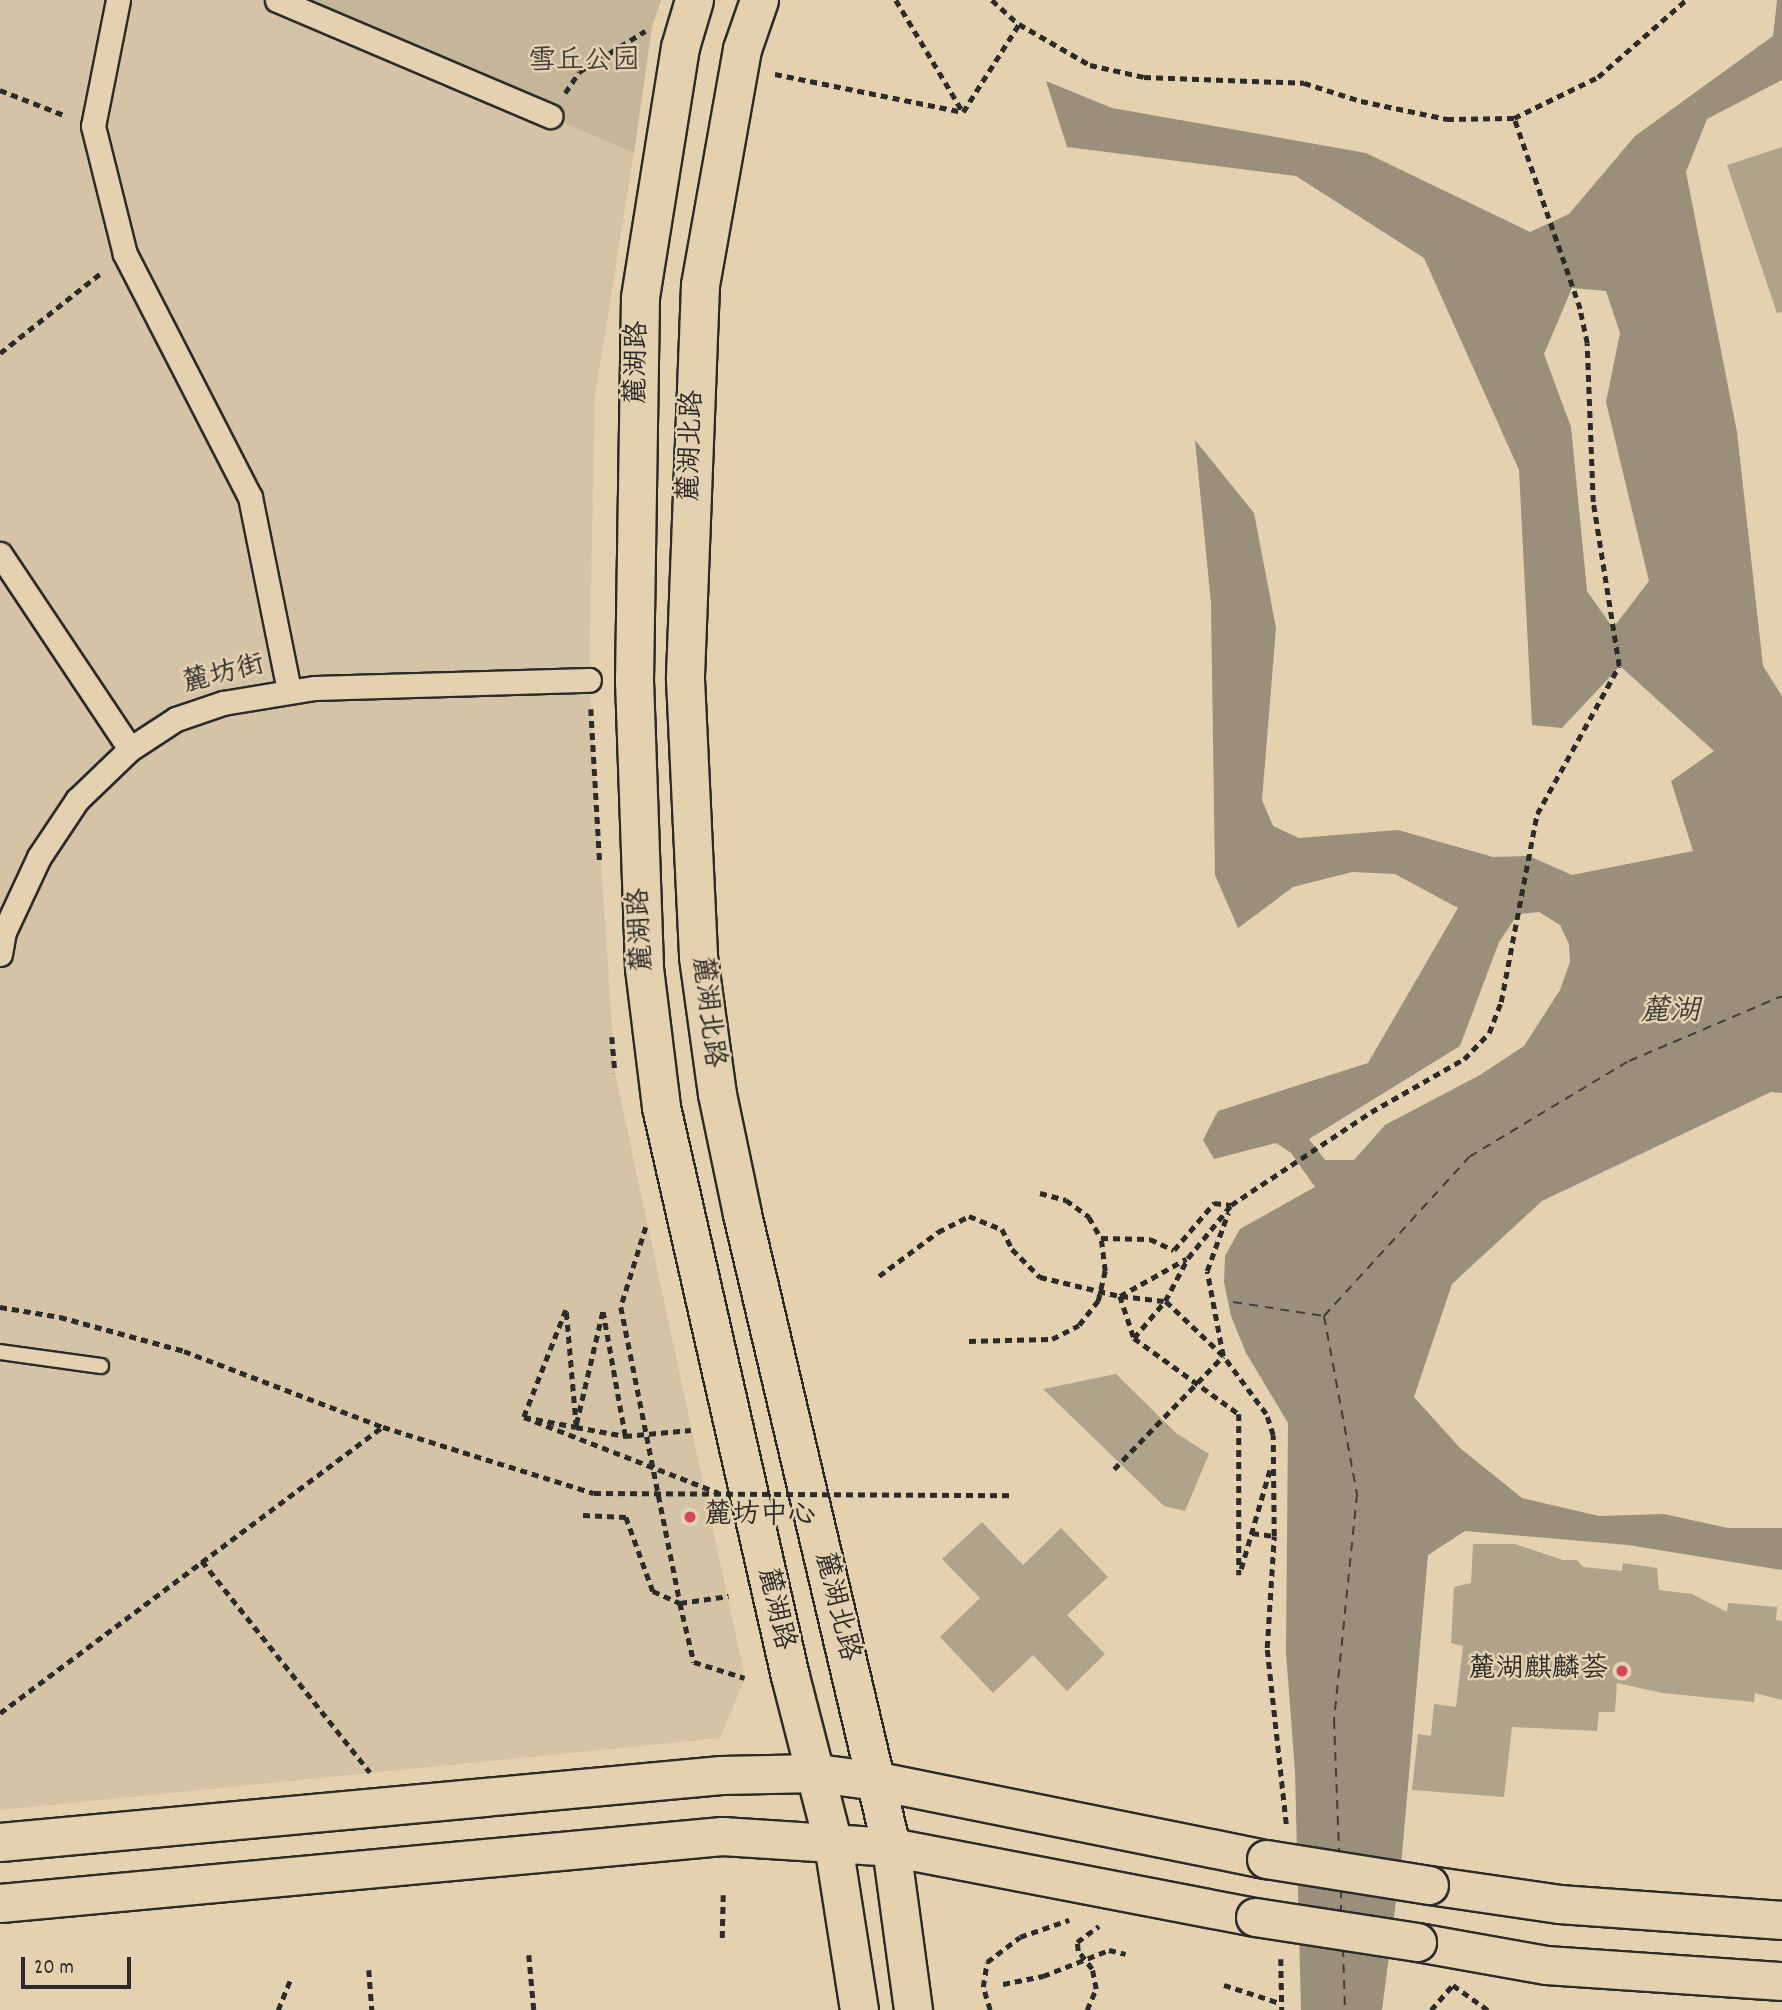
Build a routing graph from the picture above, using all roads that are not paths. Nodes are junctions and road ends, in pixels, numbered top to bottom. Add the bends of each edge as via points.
1 (118, 0) edge
2 (276, 0) edge
3 (694, 0) edge
4 (759, 0) edge
5 (550, 116) road end
6 (0, 554) edge
7 (635, 635) junction
8 (688, 635) junction
9 (589, 680) dead end
10 (289, 691) junction
11 (687, 731) junction
12 (636, 733) junction
13 (130, 749) junction
14 (0, 954) edge
15 (0, 1352) edge
16 (101, 1366) dead end
17 (817, 1773) junction
18 (878, 1781) junction
19 (0, 1842) edge
20 (833, 1844) junction
21 (891, 1847) junction
22 (0, 1903) edge
23 (1782, 1920) edge
24 (1782, 1980) edge
25 (859, 2010) edge
26 (913, 2010) edge

1 - 10 street via 93,126 125,254 250,497
2 - 5 street
3 - 7 street, 麓湖路 via 680,47 640,298
4 - 8 street, 麓湖北路 via 742,50 700,285
6 - 13 street
7 - 8 street
7 - 12 street, 麓湖路
8 - 11 street, 麓湖北路
9 - 10 street, 麓坊街
10 - 13 street, 麓坊街 via 223,703 176,719
11 - 12 street
11 - 18 street, 麓湖北路 via 698,957 717,1094 765,1317
12 - 17 street, 麓湖路 via 644,968 661,1107 790,1676
13 - 14 street, 麓坊街 via 77,800 39,857 4,932
15 - 16 lane
17 - 18 street
17 - 19 street via 721,1775
17 - 20 street, 麓湖路
18 - 21 street, 麓湖北路
18 - 23 street, bridge via 1275,1845 1429,1885 1559,1905
20 - 21 street
20 - 22 street via 722,1836
20 - 25 street, 麓湖路
21 - 24 street, bridge via 1255,1917 1546,1965
21 - 26 street, 麓湖北路

